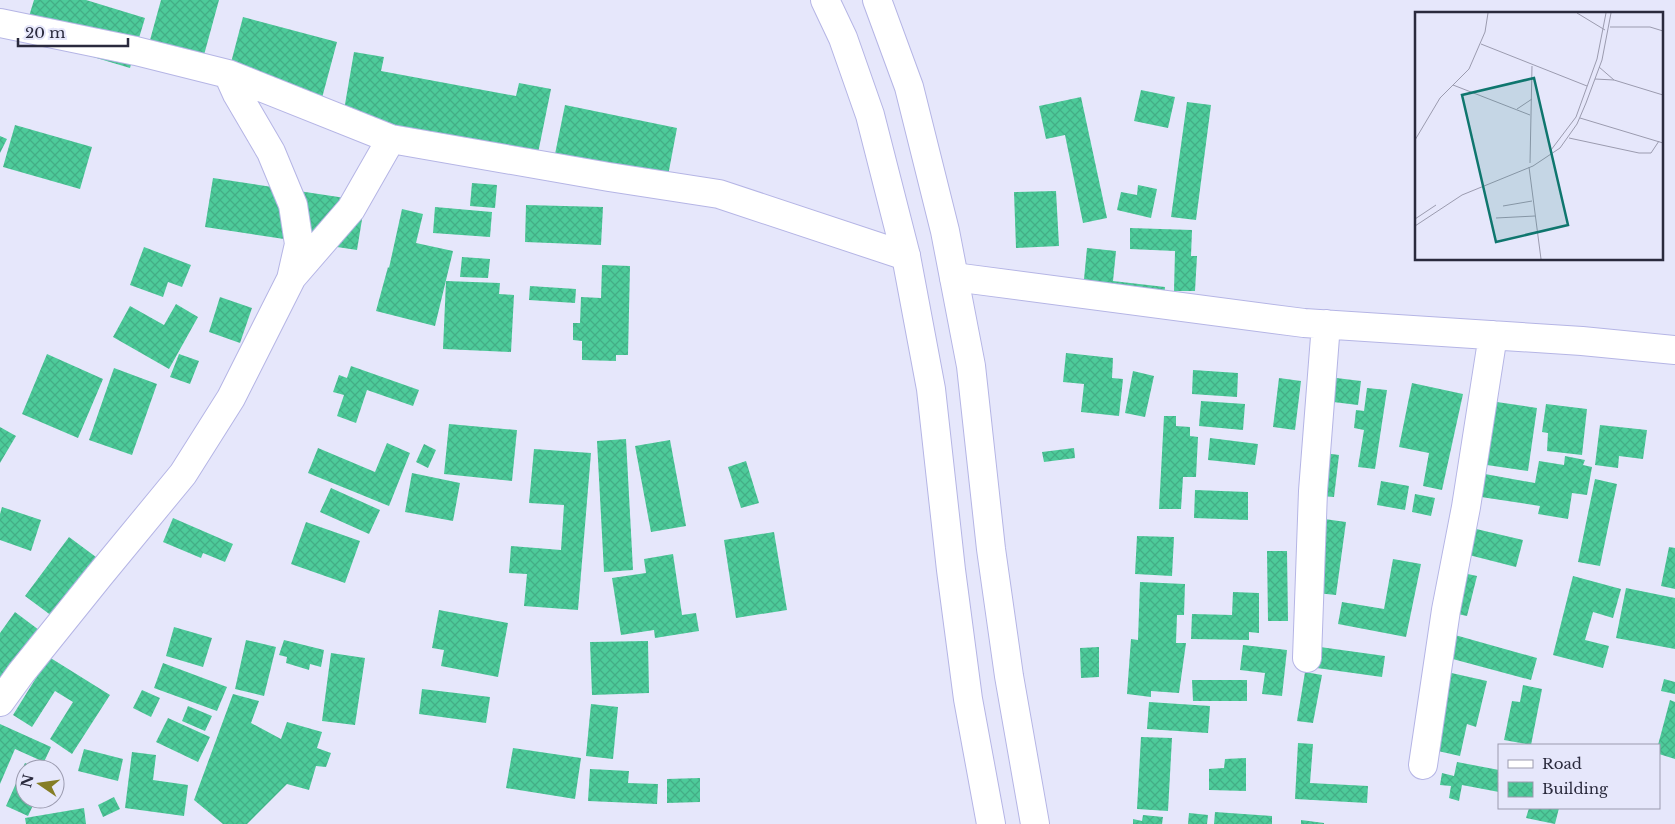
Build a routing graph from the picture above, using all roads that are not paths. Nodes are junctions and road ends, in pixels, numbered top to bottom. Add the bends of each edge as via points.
1 (825, 0) edge
2 (877, 0) edge
3 (0, 23) edge
4 (228, 74) junction
5 (391, 139) junction
6 (906, 256) junction
7 (954, 277) junction
8 (291, 279) junction
9 (1326, 324) junction
10 (1493, 335) junction
11 (1675, 350) edge
12 (1307, 658) dead end
13 (0, 702) edge
14 (1423, 765) dead end
15 (991, 824) edge
16 (1035, 824) edge

1 - 6 main road via 843,38 870,115
2 - 7 main road via 909,87 946,231
3 - 4 main road
4 - 5 main road
4 - 8 main road via 271,152 293,205 299,244
5 - 6 main road via 718,194
5 - 8 main road via 351,209
6 - 15 main road via 931,389 966,680
7 - 9 main road
7 - 16 main road via 971,366 1009,676
8 - 13 main road via 231,398 183,474
9 - 10 main road
9 - 12 main road via 1313,491
10 - 11 main road
10 - 14 main road

